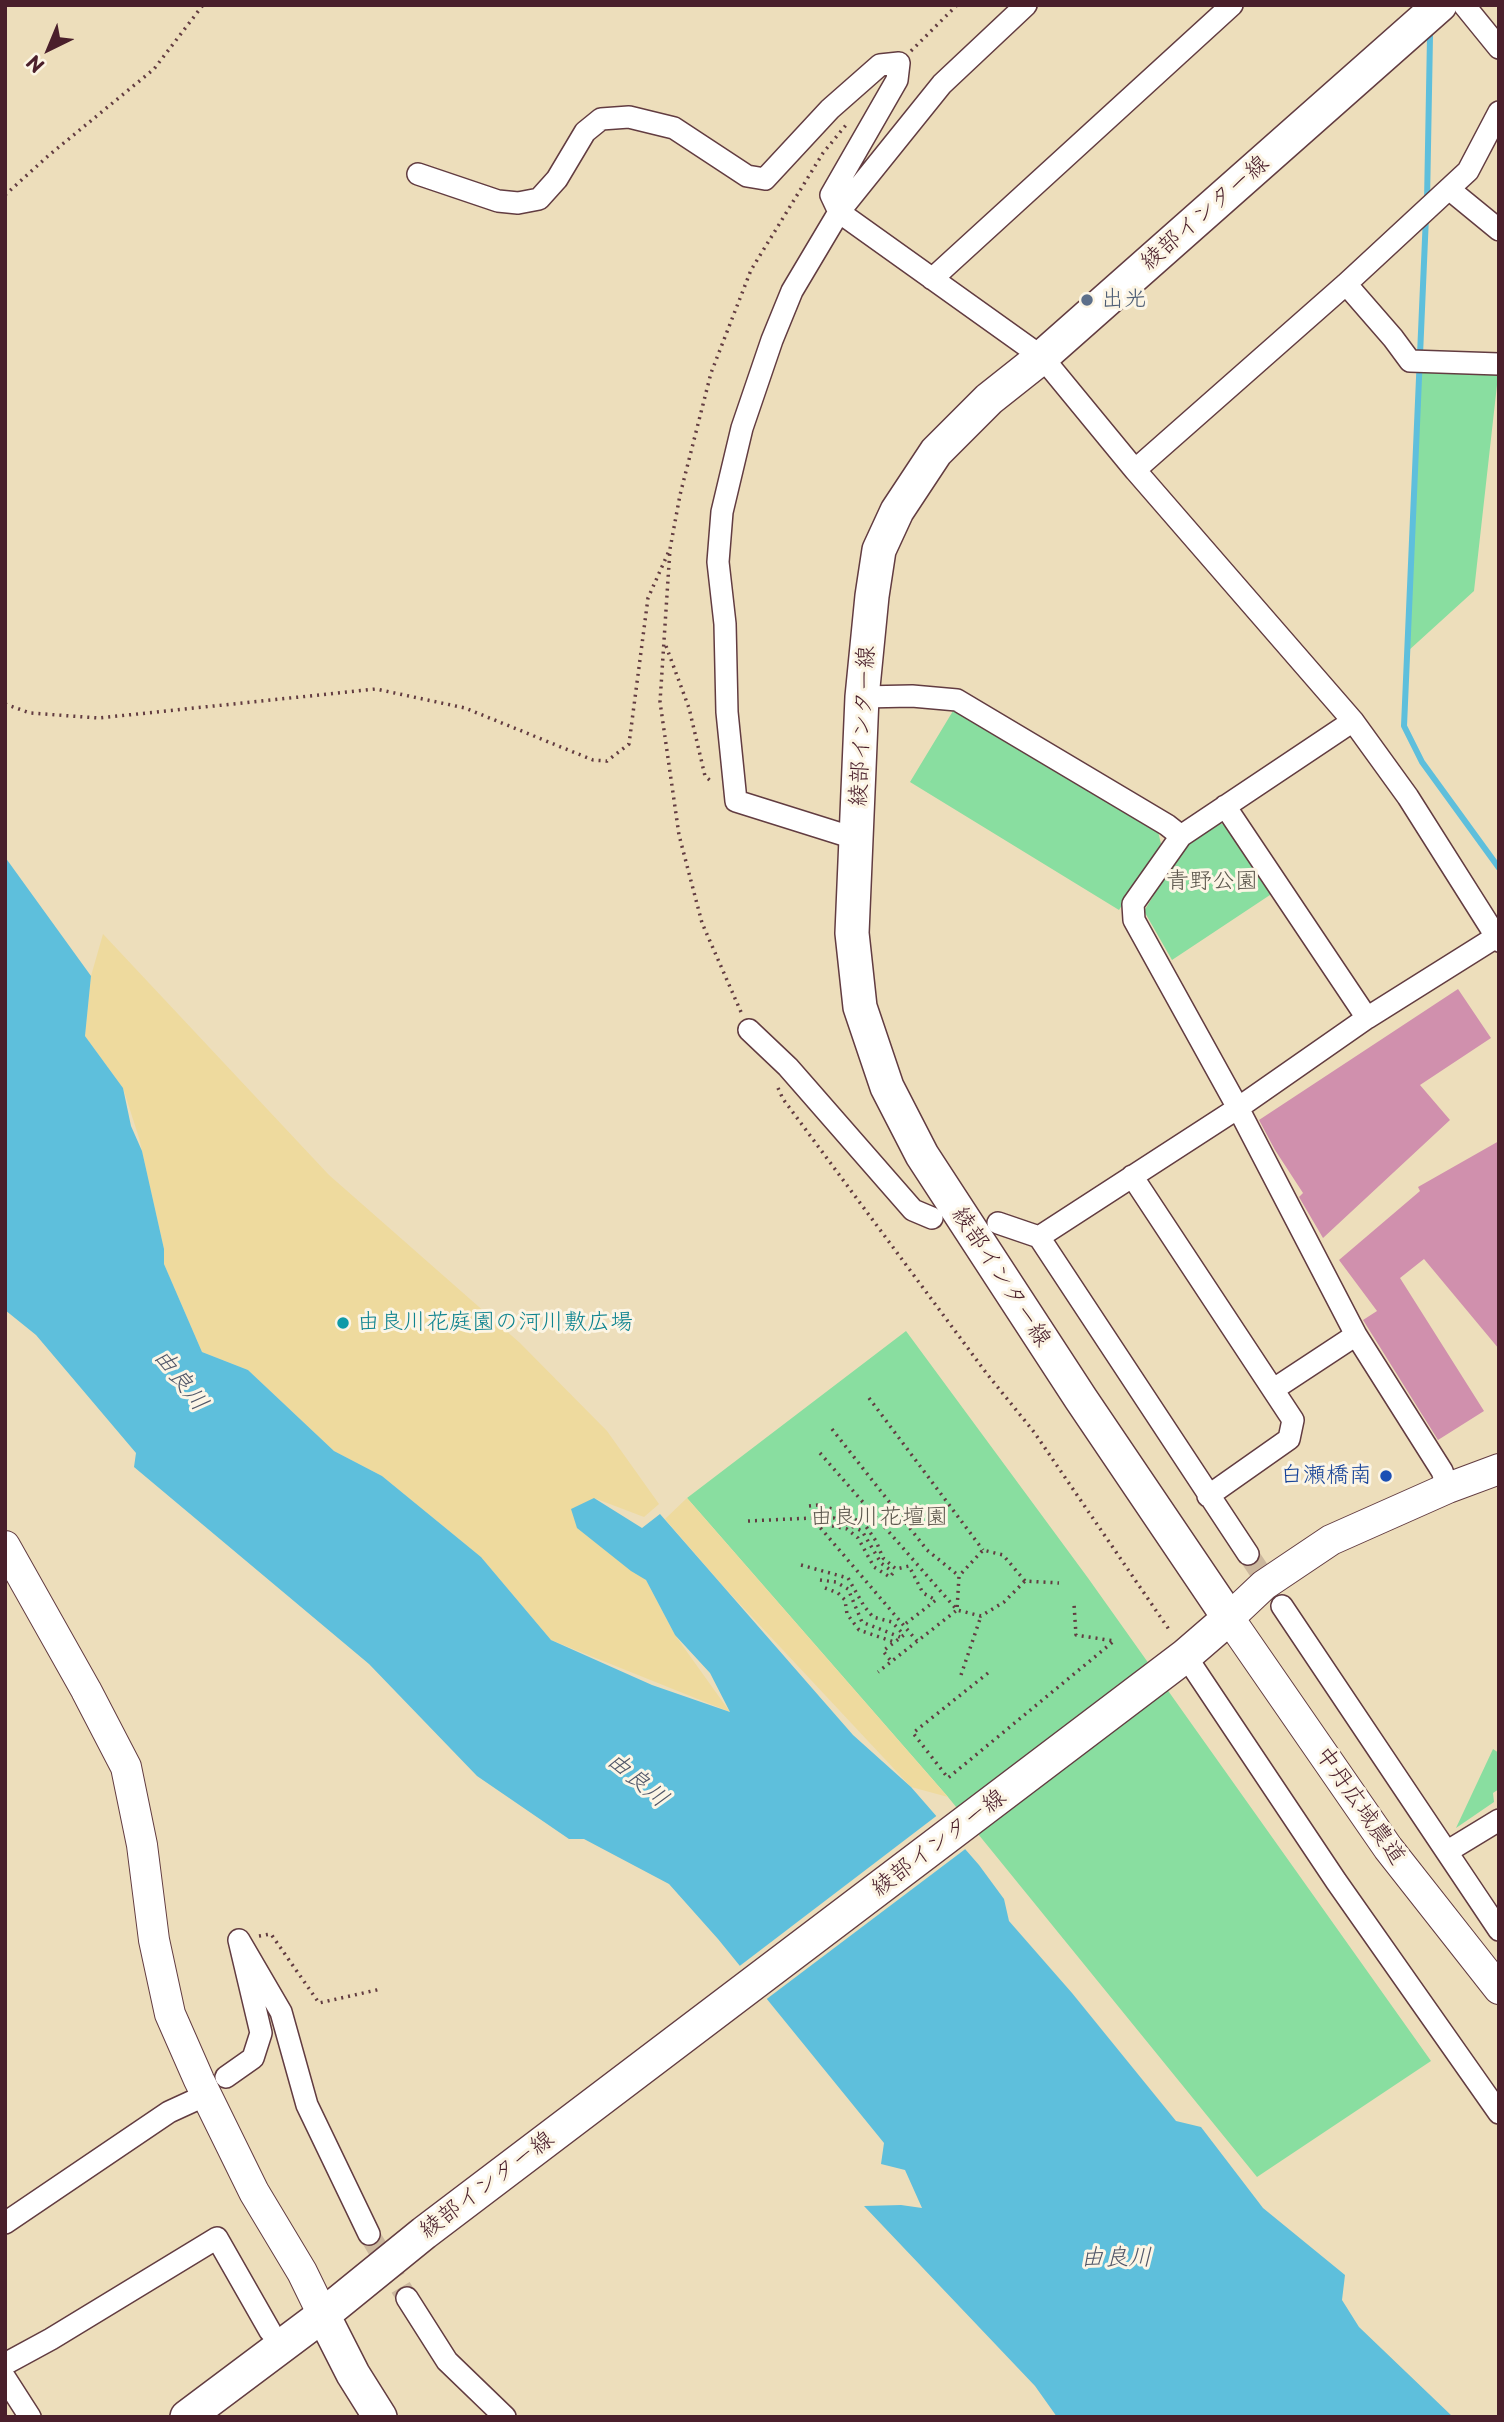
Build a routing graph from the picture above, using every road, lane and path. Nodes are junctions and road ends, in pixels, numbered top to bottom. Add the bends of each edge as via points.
1 (203, 5) edge
2 (957, 5) edge
3 (1026, 5) edge
4 (1232, 5) edge
5 (1440, 5) edge
6 (1464, 5) edge
7 (1499, 48) edge
8 (900, 63) junction
9 (1499, 112) edge
10 (848, 123) dead end
11 (418, 174) dead end
12 (1449, 189) junction
13 (5, 195) edge
14 (839, 212) junction
15 (1499, 230) edge
16 (932, 279) junction
17 (1346, 284) junction
18 (1042, 357) junction
19 (1499, 364) edge
20 (1135, 470) junction
21 (670, 549) junction
22 (665, 645) junction
23 (862, 697) junction
24 (5, 705) edge
25 (1353, 721) junction
26 (736, 801) junction
27 (1225, 806) junction
28 (1181, 836) junction
29 (857, 839) junction
30 (1498, 939) edge
31 (1367, 1018) junction
32 (749, 1030) joint
33 (777, 1087) dead end
34 (1238, 1108) junction
35 (1132, 1177) junction
36 (932, 1218) dead end
37 (998, 1223) dead end
38 (1039, 1237) junction
39 (1356, 1335) junction
40 (1274, 1389) junction
41 (869, 1398) dead end
42 (832, 1429) dead end
43 (820, 1453) dead end
44 (1499, 1469) edge
45 (1448, 1488) junction
46 (1208, 1496) junction
47 (809, 1506) dead end
48 (812, 1518) junction
49 (748, 1521) dead end
50 (832, 1526) dead end
51 (5, 1546) edge
52 (983, 1550) junction
53 (1248, 1554) tunnel mouth
54 (801, 1564) dead end
55 (895, 1570) junction
56 (959, 1576) junction
57 (820, 1580) dead end
58 (1025, 1581) junction
59 (1059, 1583) dead end
60 (825, 1588) dead end
61 (1074, 1604) dead end
62 (1282, 1606) tunnel mouth
63 (957, 1609) junction
64 (981, 1616) junction
65 (1229, 1618) junction
66 (904, 1625) junction
67 (1170, 1631) dead end
68 (900, 1637) junction
69 (917, 1641) junction
70 (894, 1642) junction
71 (891, 1661) junction
72 (1182, 1667) junction
73 (878, 1672) dead end
74 (988, 1673) dead end
75 (961, 1675) dead end
76 (1499, 1820) edge
77 (1448, 1851) junction
78 (1499, 1930) edge
79 (239, 1940) junction
80 (381, 1989) dead end
81 (1499, 1989) edge
82 (226, 2077) dead end
83 (193, 2101) dead end
84 (1499, 2113) edge
85 (5, 2223) edge
86 (369, 2234) tunnel mouth
87 (408, 2298) tunnel mouth
88 (323, 2315) junction
89 (270, 2331) dead end
90 (5, 2364) edge
91 (5, 2378) edge
92 (30, 2417) edge
93 (187, 2417) edge
94 (380, 2417) edge
95 (505, 2417) edge

1 - 13 path via 154,69
2 - 8 path
3 - 14 street via 942,84
4 - 16 street
5 - 18 main road, 綾部インター線
6 - 7 street
8 - 11 street via 880,65 830,109 765,179 747,176 674,128 629,117 601,119 585,132 539,200 498,201
8 - 14 street via 897,80 831,195
9 - 12 street via 1468,171
10 - 21 path via 823,153 751,270 711,373
12 - 15 street
12 - 17 street
14 - 16 street
14 - 26 street via 792,291 772,340 742,428 722,512 718,562
16 - 18 street
17 - 19 street via 1410,361
17 - 20 street
18 - 20 street
18 - 23 main road, 綾部インター線 via 989,399 936,452 897,511 879,550
20 - 25 street
21 - 22 path
21 - 24 path via 648,598 629,744 607,761 593,760 465,708 376,689 99,718 30,713
22 - 26 path via 689,708 705,776
22 - 32 path via 660,702 679,835 702,923
23 - 28 street via 957,700
23 - 29 main road, 綾部インター線
25 - 27 street
25 - 30 street via 1408,797
26 - 29 street
27 - 28 street
27 - 31 street
28 - 34 street via 1133,904 1134,920
29 - 65 main road, 綾部インター線 via 852,933 860,1007 887,1087 922,1155
30 - 31 street
31 - 34 street
32 - 36 street via 788,1067 913,1210
33 - 67 path via 1034,1432
34 - 35 street
34 - 39 street
35 - 38 street
35 - 40 street
37 - 38 street
38 - 46 street
39 - 40 street
39 - 45 street via 1442,1471
40 - 46 street via 1293,1420 1289,1439
41 - 52 path
42 - 56 path via 927,1550
43 - 63 path
44 - 45 street
45 - 65 street via 1331,1540 1264,1585
46 - 53 street
47 - 55 path via 842,1512 865,1525
48 - 49 path
48 - 55 path via 834,1518 862,1531 881,1563
48 - 66 path
50 - 55 path via 847,1529 858,1538 874,1567 890,1577
51 - 88 street via 127,1767 170,2014 254,2192
52 - 56 path
52 - 58 path via 1003,1555
54 - 68 path via 848,1578 873,1617 891,1622 904,1635
55 - 66 path via 909,1566 923,1593 936,1600
56 - 63 path
57 - 68 path via 848,1590 862,1622
58 - 59 path
58 - 64 path
60 - 70 path via 845,1600 847,1614 859,1630
61 - 74 path via 1076,1635 1114,1641 948,1778 913,1733
62 - 77 street
63 - 64 path
63 - 69 path
64 - 75 path
65 - 72 main road, 綾部インター線
65 - 81 street, 中丹広域農道 via 1388,1847
66 - 69 path
68 - 70 path
69 - 71 path
70 - 71 path via 883,1650
71 - 73 path
72 - 84 street
72 - 88 main road, 綾部インター線 via 424,2233
76 - 77 street
77 - 78 street
79 - 80 path via 271,1934 320,2003
79 - 82 street via 261,2033 253,2058
79 - 86 street via 281,2012 307,2105
83 - 85 street via 169,2112
87 - 95 street via 447,2361
88 - 93 main road, 綾部インター線
88 - 94 main road
89 - 90 street via 217,2238
91 - 92 street

